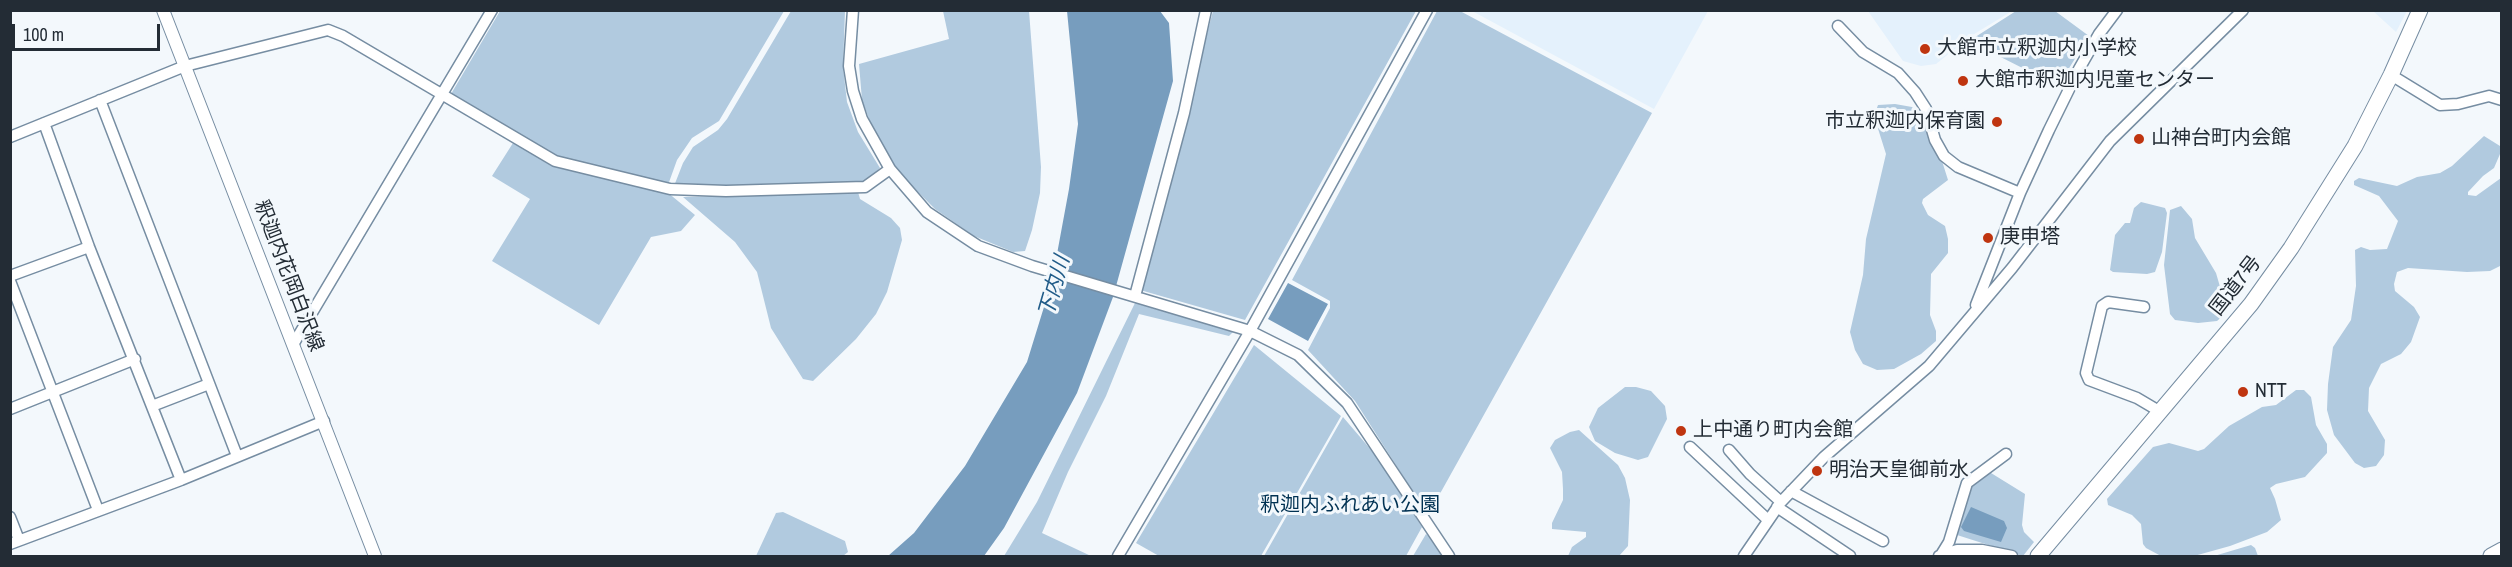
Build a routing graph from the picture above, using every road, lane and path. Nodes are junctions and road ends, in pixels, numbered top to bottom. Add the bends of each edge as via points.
1 (164, 10) edge
2 (492, 10) edge
3 (853, 10) edge
4 (1206, 10) edge
5 (1427, 10) edge
6 (2117, 10) edge
7 (2243, 10) edge
8 (2420, 10) edge
9 (1838, 26) dead end
10 (185, 66) junction
11 (2391, 75) junction
12 (442, 94) junction
13 (100, 100) junction
14 (2502, 100) edge
15 (44, 123) junction
16 (10, 136) edge
17 (890, 169) junction
18 (2020, 193) junction
19 (89, 247) junction
20 (10, 276) edge
21 (10, 281) edge
22 (1135, 296) junction
23 (2144, 307) dead end
24 (1974, 311) junction
25 (1250, 330) junction
26 (294, 343) junction
27 (135, 359) junction
28 (209, 384) junction
29 (52, 393) junction
30 (152, 405) junction
31 (10, 409) edge
32 (2159, 411) junction
33 (324, 421) junction
34 (1690, 447) dead end
35 (1729, 450) dead end
36 (2006, 453) dead end
37 (237, 456) junction
38 (181, 480) junction
39 (1791, 491) junction
40 (1779, 504) junction
41 (99, 510) junction
42 (10, 517) edge
43 (1768, 520) junction
44 (1883, 541) dead end
45 (15, 542) edge
46 (2502, 550) edge
47 (375, 556) edge
48 (1118, 556) edge
49 (1449, 556) edge
50 (1744, 556) edge
51 (1850, 556) edge
52 (1940, 556) edge
53 (2012, 556) edge
54 (2038, 556) edge
55 (2491, 556) edge

1 - 10 main road, 釈迦内花岡白沢線
2 - 12 street
3 - 17 street via 849,66 853,91 862,119
4 - 22 street via 1184,113
5 - 25 street
6 - 18 street via 2079,69
7 - 24 street via 2110,141
8 - 11 highway, 国道7号
9 - 18 street via 1863,52 1898,73 1915,92 1926,109 1944,156 1958,167
10 - 12 street via 328,30
10 - 13 street
10 - 26 main road, 釈迦内花岡白沢線
11 - 14 street via 2440,105 2489,96
11 - 32 highway, 国道7号 via 2355,146 2291,248 2251,304
12 - 17 street via 555,161 670,189 865,187
12 - 26 street
13 - 15 street
13 - 28 street
15 - 16 street
15 - 19 street
17 - 22 street via 927,212 978,246
18 - 24 street
19 - 20 street
19 - 27 street
21 - 29 street
22 - 25 street
23 - 32 street via 2108,302 2102,306 2086,373 2089,380
24 - 39 street via 1929,366 1824,457
25 - 48 street
25 - 49 street via 1298,354 1347,403
26 - 33 main road, 釈迦内花岡白沢線
27 - 29 street
27 - 30 street
28 - 30 street
28 - 37 street
29 - 31 street
29 - 41 street
30 - 38 street
32 - 54 highway, 国道7号
33 - 37 street
33 - 47 main road, 釈迦内花岡白沢線
34 - 43 street
35 - 40 street
36 - 52 street via 1967,483 1949,542
37 - 38 street
38 - 41 street
39 - 40 street
39 - 44 street
40 - 43 street
40 - 51 street
41 - 45 street
42 - 45 street
43 - 50 street
46 - 55 highway
52 - 53 street via 1957,550 1982,550

